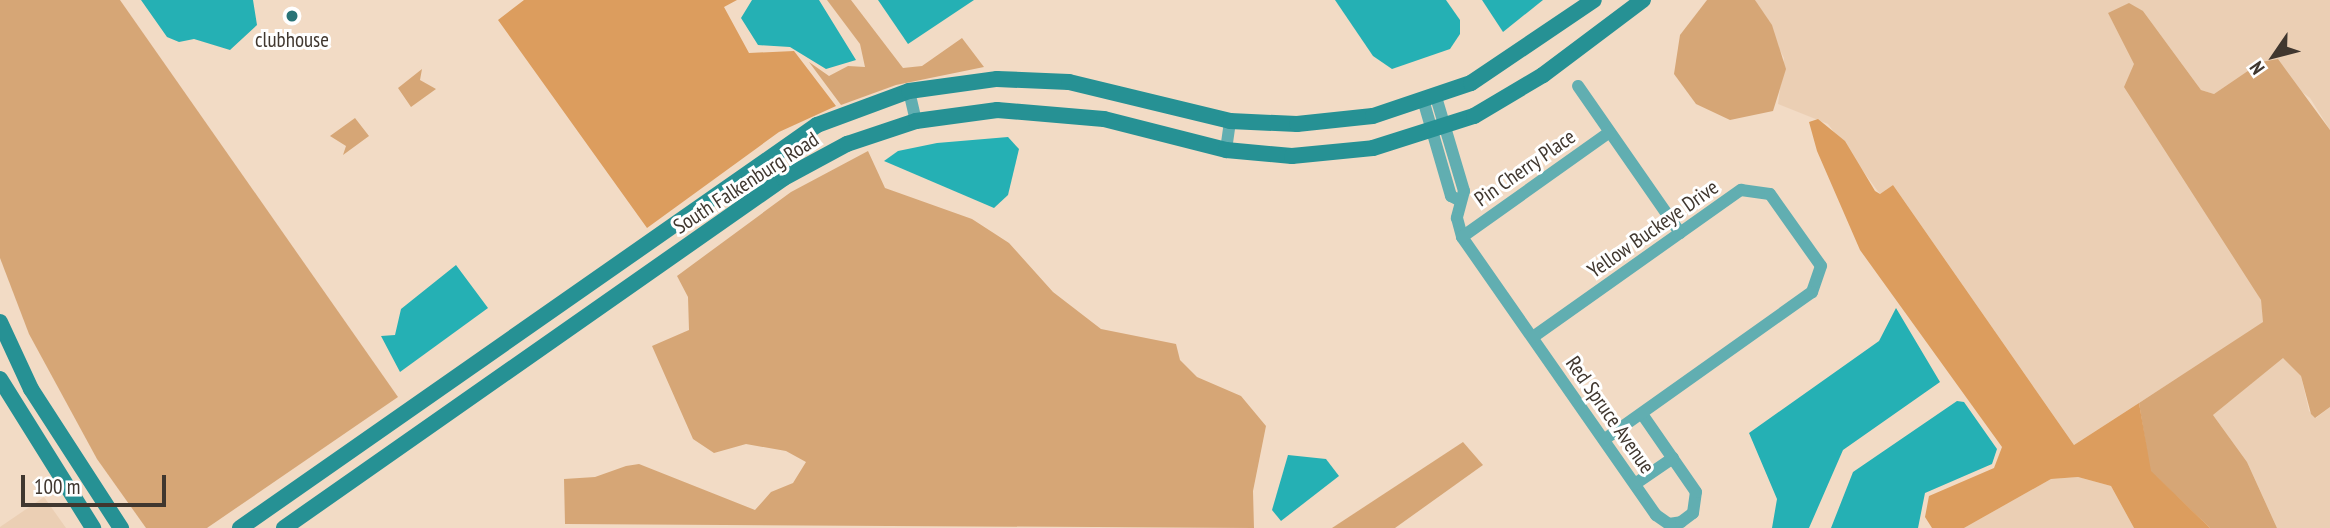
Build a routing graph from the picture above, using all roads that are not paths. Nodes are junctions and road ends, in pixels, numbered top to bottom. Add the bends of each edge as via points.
1 (1594, 0) edge
2 (1643, 0) edge
3 (1578, 86) dead end
4 (909, 91) junction
5 (1430, 100) junction
6 (916, 121) junction
7 (1230, 121) junction
8 (1439, 129) junction
9 (1610, 132) junction
10 (1226, 150) junction
11 (1680, 233) junction
12 (1462, 237) junction
13 (0, 322) edge
14 (1533, 337) junction
15 (0, 379) edge
16 (1642, 414) junction
17 (1604, 440) junction
18 (1673, 458) junction
19 (1635, 484) junction
20 (93, 528) edge
21 (121, 528) edge
22 (240, 528) edge
23 (284, 528) edge

1 - 5 street, South Falkenburg Road via 1532,46
2 - 8 street, South Falkenburg Road via 1543,75
3 - 9 street
4 - 6 street
4 - 7 street, South Falkenburg Road via 997,79 1069,82
4 - 22 street, South Falkenburg Road via 817,125 765,156
5 - 7 street, South Falkenburg Road via 1297,124
5 - 8 street
6 - 10 street, South Falkenburg Road via 1033,111 1104,119
6 - 23 street, South Falkenburg Road via 846,144 784,178
7 - 10 street
8 - 10 street, South Falkenburg Road via 1373,148 1293,156
8 - 12 street via 1453,176 1451,196 1459,200
9 - 11 street
9 - 12 street, Pin Cherry Place
11 - 14 street, Yellow Buckeye Drive
11 - 16 street, Yellow Buckeye Drive via 1741,190 1760,188 1821,266 1821,278 1812,292
12 - 14 street, Red Spruce Avenue
13 - 21 street via 31,389
14 - 17 street, Red Spruce Avenue
15 - 20 street
16 - 17 street, Yellow Buckeye Drive
16 - 18 street, Red Spruce Avenue
17 - 19 street, Red Spruce Avenue
18 - 19 street
18 - 19 street, Red Spruce Avenue via 1698,501 1681,522 1669,524 1656,515

